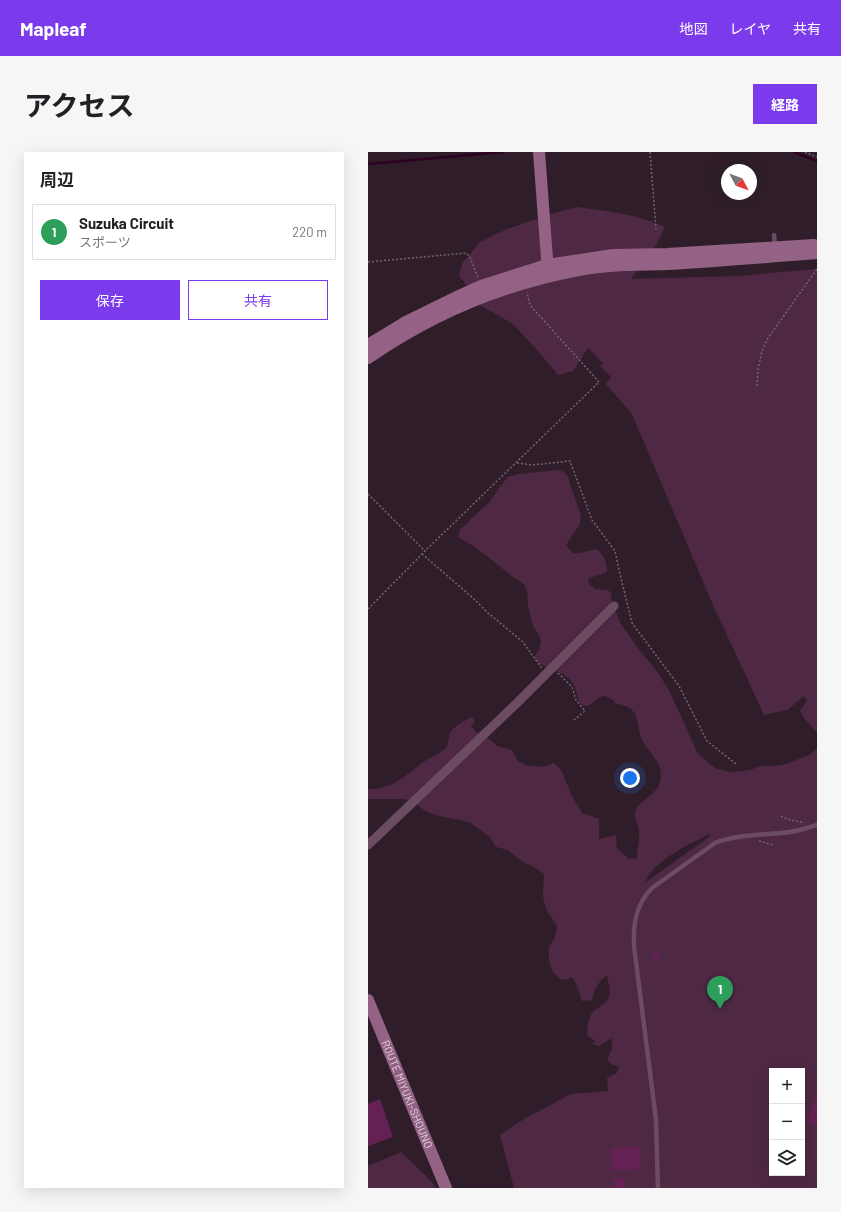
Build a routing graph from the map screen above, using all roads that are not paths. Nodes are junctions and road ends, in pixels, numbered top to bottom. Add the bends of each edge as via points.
1 (539, 152) edge
2 (817, 245) edge
3 (817, 253) edge
4 (548, 271) junction
5 (368, 345) edge
6 (368, 358) edge
7 (614, 606) dead end
8 (817, 825) edge
9 (368, 845) edge
10 (368, 1000) edge
11 (446, 1188) edge
12 (658, 1188) edge

1 - 4 street
2 - 4 street via 775,241 667,254 613,255
3 - 4 street
4 - 5 street via 481,286 404,323
4 - 6 street via 434,318
7 - 9 street
8 - 12 lane via 792,832 737,837 715,843 652,888 638,908 634,923 634,946 656,1120
10 - 11 street, ROUTE MIYUKI-SHOUNO

